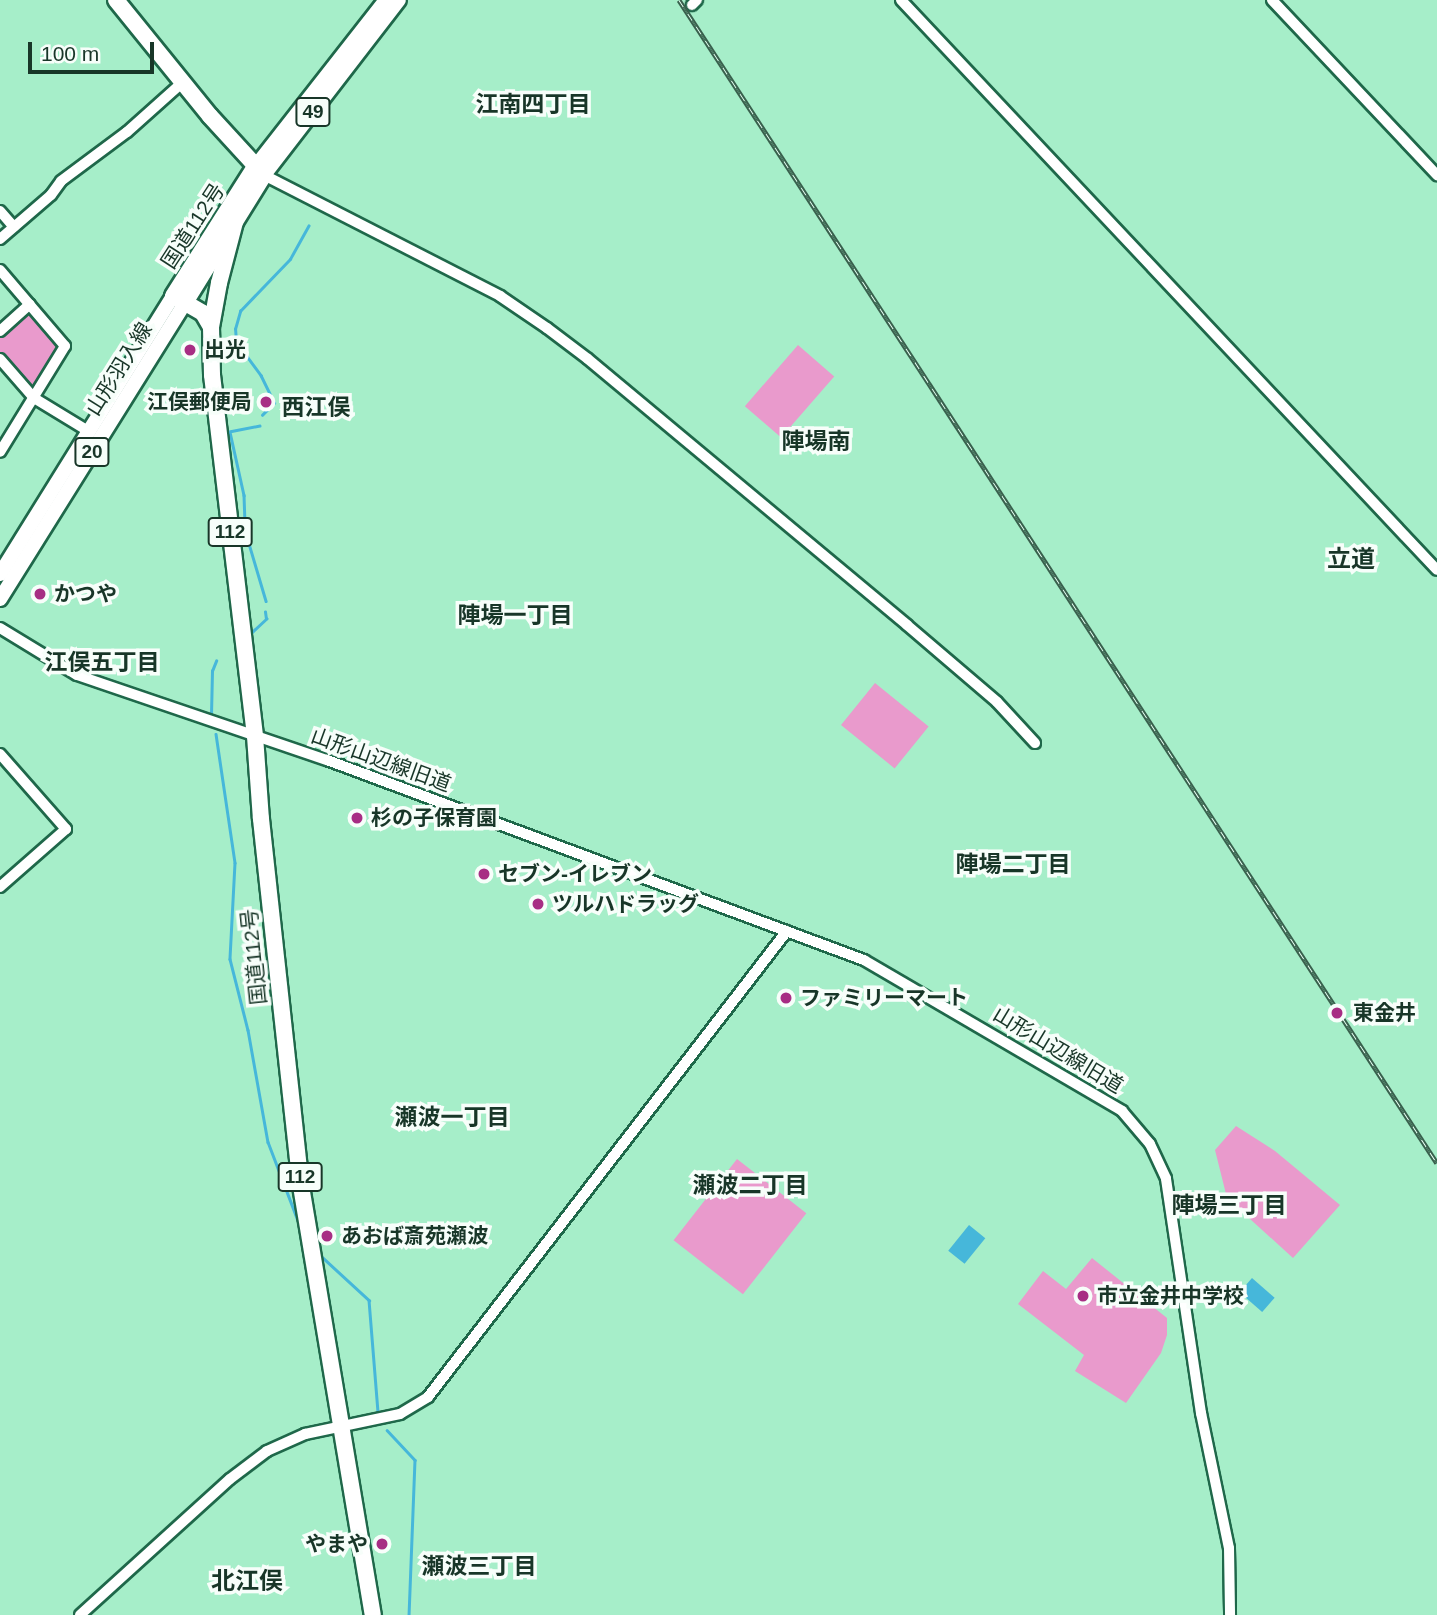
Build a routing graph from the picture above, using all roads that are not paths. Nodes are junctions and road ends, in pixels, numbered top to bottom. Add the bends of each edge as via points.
1 (116, 0) edge
2 (386, 0) edge
3 (399, 0) edge
4 (901, 0) edge
5 (1272, 0) edge
6 (356, 46) junction
7 (183, 82) junction
8 (259, 171) junction
9 (1437, 175) edge
10 (0, 211) edge
11 (235, 222) junction
12 (14, 227) junction
13 (0, 239) edge
14 (0, 270) edge
15 (178, 300) junction
16 (30, 304) junction
17 (211, 327) junction
18 (0, 331) edge
19 (0, 359) edge
20 (34, 398) junction
21 (88, 431) junction
22 (0, 451) edge
23 (1437, 570) edge
24 (0, 574) edge
25 (0, 599) edge
26 (0, 628) edge
27 (255, 736) junction
28 (1035, 743) dead end
29 (0, 754) edge
30 (0, 887) edge
31 (787, 931) junction
32 (343, 1426) junction
33 (80, 1615) edge
34 (373, 1615) edge
35 (1230, 1615) edge

1 - 7 highway
2 - 6 main road, 49
3 - 6 main road, 49
4 - 23 street
5 - 9 street
6 - 8 main road, 49
7 - 8 highway
7 - 12 street via 127,132 61,181
8 - 11 highway, 国道112号
8 - 15 highway, 国道112号
8 - 28 street via 488,290 547,328 997,702
10 - 12 street
11 - 15 highway, 国道112号
11 - 17 highway
12 - 13 street
14 - 16 street
15 - 17 highway, 国道112号 via 202,313
15 - 21 main road, 山形羽入線 / 20
15 - 25 main road, 山形羽入線 / 20
16 - 18 street
16 - 20 street via 65,346
17 - 27 highway, 国道112号 / 112 via 212,375
19 - 20 street
20 - 21 street
20 - 22 street
21 - 24 main road, 山形羽入線 / 20
26 - 27 street, 山形山辺線旧道 via 77,675
27 - 31 street, 山形山辺線旧道
27 - 32 highway, 国道112号 / 112 via 300,1180
29 - 30 street via 66,829
31 - 32 street via 428,1397 400,1414
31 - 35 street, 山形山辺線旧道 via 864,960 905,982 1111,1103 1150,1144 1166,1179 1201,1413 1229,1548
32 - 33 street via 286,1441 248,1464
32 - 34 highway, 国道112号 / 112

